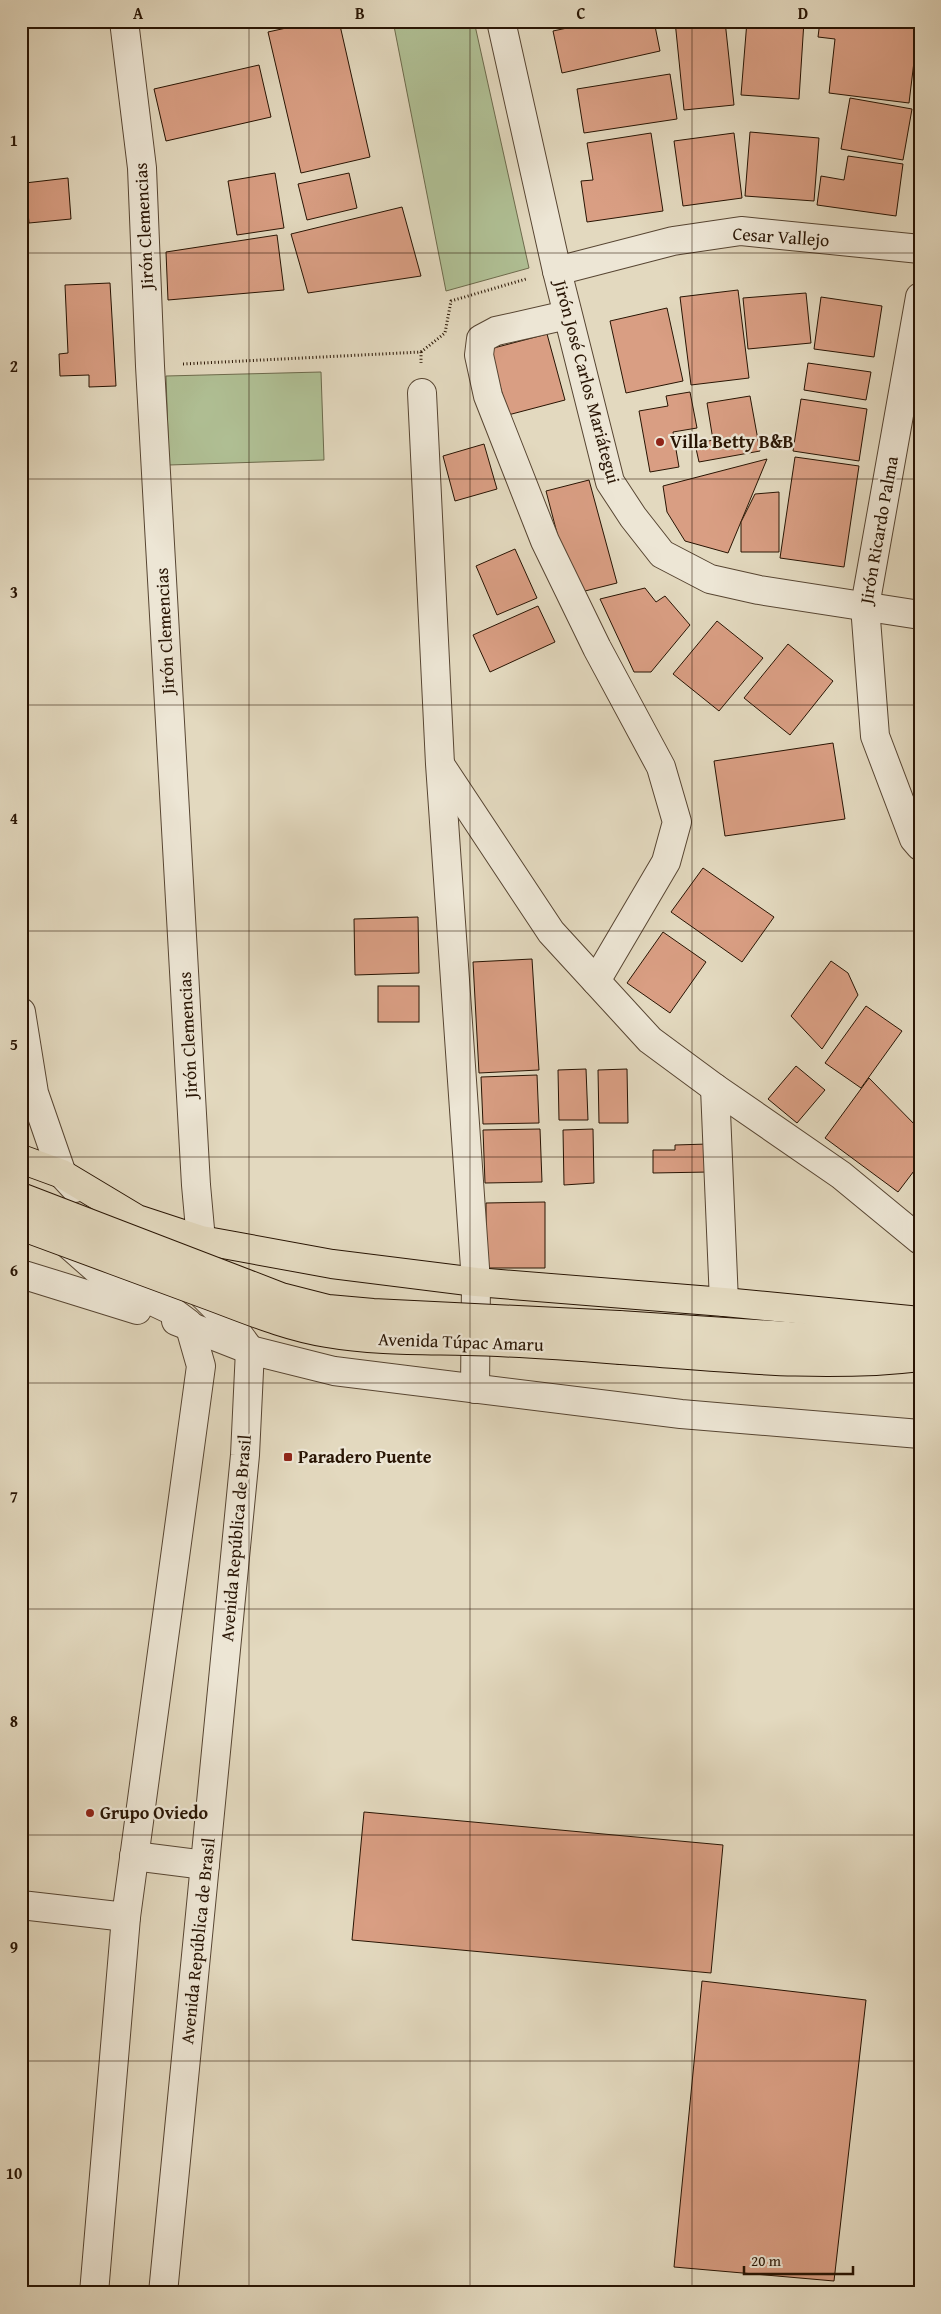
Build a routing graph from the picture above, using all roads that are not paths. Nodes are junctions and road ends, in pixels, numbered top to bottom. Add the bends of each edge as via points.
1 (124, 21) edge
2 (501, 21) edge
3 (920, 250) edge
4 (557, 271) junction
5 (920, 297) edge
6 (567, 315) junction
7 (422, 393) road end
8 (865, 606) junction
9 (920, 615) edge
10 (440, 764) junction
11 (920, 846) edge
12 (596, 981) junction
13 (21, 1012) edge
14 (715, 1088) junction
15 (21, 1159) edge
16 (62, 1174) junction
17 (21, 1189) edge
18 (21, 1197) edge
19 (21, 1226) edge
20 (202, 1240) junction
21 (920, 1240) edge
22 (21, 1274) edge
23 (476, 1282) junction
24 (724, 1302) junction
25 (920, 1321) edge
26 (188, 1324) junction
27 (920, 1332) edge
28 (620, 1338) junction
29 (250, 1350) junction
30 (920, 1357) edge
31 (475, 1389) junction
32 (920, 1434) edge
33 (134, 1856) junction
34 (205, 1865) junction
35 (21, 1905) edge
36 (126, 1917) junction
37 (94, 2293) edge
38 (163, 2293) edge

1 - 20 street, Jirón Clemencias via 142,168 150,366 196,1185
2 - 4 street, Jirón José Carlos Mariátegui
3 - 4 street, Cesar Vallejo via 741,231 673,241
4 - 6 street, Jirón José Carlos Mariátegui
5 - 8 street, Jirón Ricardo Palma
6 - 8 street, Jirón José Carlos Mariátegui via 610,482 662,554 710,579
6 - 12 street via 496,331 481,339 479,355 488,396 545,541 597,648 661,767 677,822 666,862
7 - 10 street
8 - 9 street, Jirón José Carlos Mariátegui
8 - 11 street, Jirón Ricardo Palma via 875,736 914,839
10 - 12 street via 551,932
10 - 23 street
12 - 14 street via 650,1040
13 - 16 street via 34,1093
14 - 21 street via 840,1175
14 - 24 street
15 - 16 main road
16 - 20 main road via 137,1219
16 - 29 street via 101,1214 158,1261 190,1281 227,1319
17 - 26 street via 34,1210 56,1234 110,1281 168,1309
18 - 28 main road, bridge via 281,1297 328,1309
19 - 28 main road, Avenida Túpac Amaru, bridge via 256,1314 326,1333 372,1339 523,1342
20 - 23 main road via 332,1264
22 - 26 street
23 - 24 main road
23 - 31 street
24 - 25 main road
26 - 29 street
26 - 33 street via 202,1366
27 - 28 main road, Avenida Túpac Amaru via 867,1338
28 - 30 main road, Avenida Túpac Amaru via 828,1363
29 - 31 street via 334,1371
29 - 34 street, Avenida República de Brasil via 245,1455
31 - 32 street via 681,1414
33 - 34 street
33 - 36 street
34 - 38 street, Avenida República de Brasil
35 - 36 street
36 - 37 street

